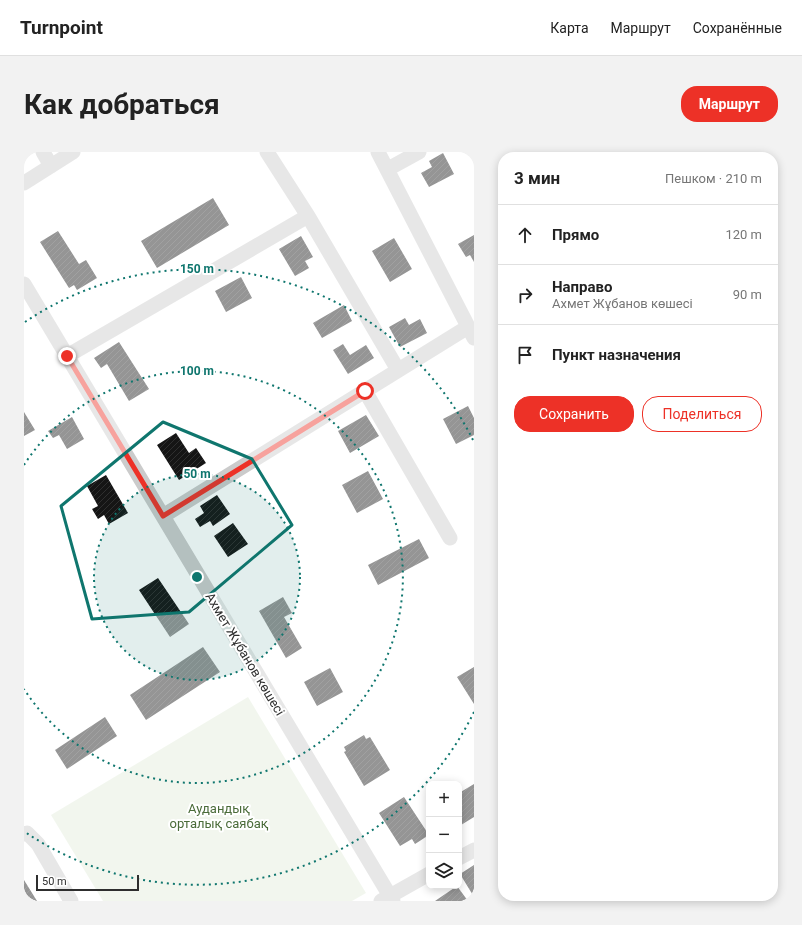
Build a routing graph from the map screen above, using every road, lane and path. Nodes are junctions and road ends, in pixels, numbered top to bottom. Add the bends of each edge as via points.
1 (43, 152) edge
2 (73, 152) edge
3 (267, 152) edge
4 (378, 152) edge
5 (419, 152) edge
6 (51, 166) junction
7 (388, 169) junction
8 (24, 183) edge
9 (308, 216) junction
10 (24, 284) edge
11 (471, 333) edge
12 (67, 356) junction
13 (398, 370) junction
14 (365, 391) junction
15 (163, 516) junction
16 (450, 538) dead end
17 (25, 833) edge
18 (474, 850) edge
19 (462, 856) edge
20 (426, 876) edge
21 (388, 899) edge
22 (71, 901) edge

1 - 6 street
2 - 6 street
3 - 9 street
4 - 7 street
5 - 7 street
6 - 8 street
7 - 11 street
9 - 12 street
9 - 13 street
10 - 12 street, Ахмет Жұбанов көшесі
11 - 13 street
12 - 15 street, Ахмет Жұбанов көшесі
13 - 14 street
14 - 15 street
14 - 16 street
15 - 21 street, Ахмет Жұбанов көшесі
17 - 22 street via 38,844
18 - 19 street
20 - 21 street

